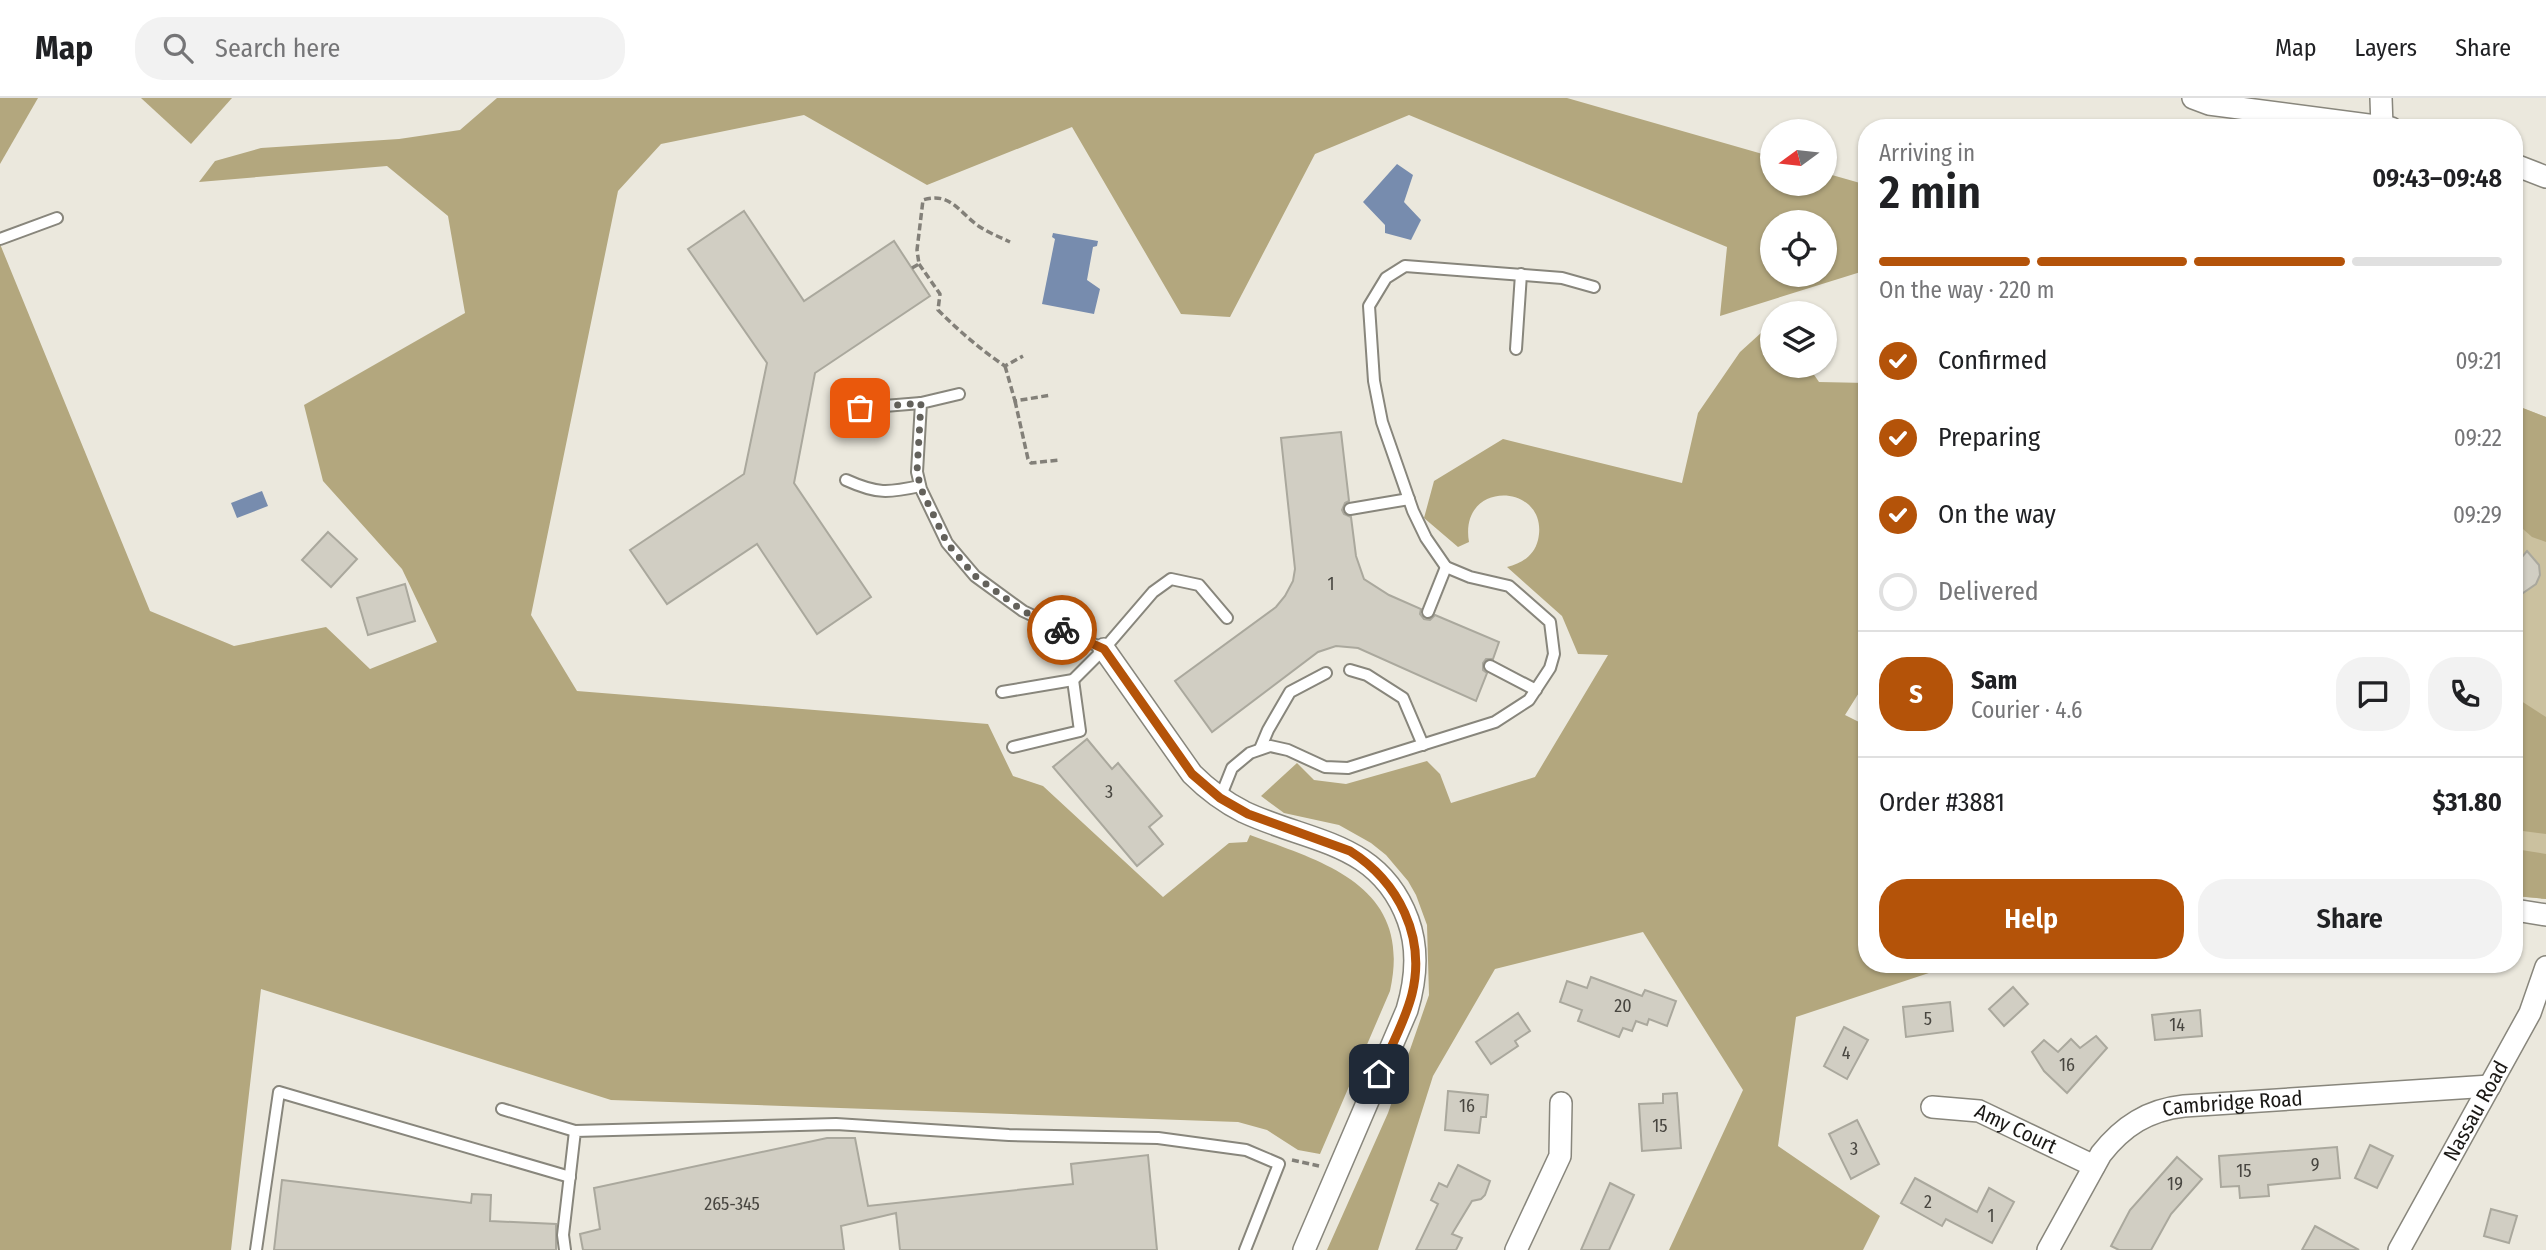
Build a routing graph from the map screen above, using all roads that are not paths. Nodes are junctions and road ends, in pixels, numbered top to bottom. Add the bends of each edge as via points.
1 (2193, 98) edge
2 (2381, 98) edge
3 (2325, 119) edge
4 (2385, 119) edge
5 (2523, 168) edge
6 (2546, 177) edge
7 (57, 218) dead end
8 (0, 239) edge
9 (1521, 274) junction
10 (1594, 287) dead end
11 (1516, 349) dead end
12 (959, 394) dead end
13 (921, 403) junction
14 (848, 425) dead end
15 (846, 480) dead end
16 (920, 486) junction
17 (1409, 499) junction
18 (1350, 509) dead end
19 (1446, 567) junction
20 (1428, 612) dead end
21 (1227, 618) dead end
22 (1104, 649) junction
23 (1490, 666) dead end
24 (1350, 670) dead end
25 (1326, 673) dead end
26 (1073, 680) junction
27 (1536, 690) junction
28 (1002, 692) dead end
29 (1423, 745) junction
30 (1013, 747) dead end
31 (1261, 749) junction
32 (1220, 798) junction
33 (2523, 911) edge
34 (2546, 915) edge
35 (2546, 967) edge
36 (2490, 1086) junction
37 (1561, 1103) dead end
38 (1931, 1107) dead end
39 (502, 1109) dead end
40 (575, 1131) junction
41 (2094, 1166) junction
42 (570, 1177) junction
43 (256, 1250) edge
44 (565, 1250) edge
45 (1245, 1250) edge
46 (1304, 1250) edge
47 (1516, 1250) edge
48 (2048, 1250) edge
49 (2399, 1250) edge

1 - 3 street
2 - 4 street
5 - 6 street
7 - 8 lane
9 - 10 lane
9 - 11 lane
9 - 17 lane via 1405,266 1386,278 1369,306 1382,422
12 - 13 lane
13 - 14 lane via 860,408
13 - 16 lane
15 - 16 lane via 892,492
16 - 22 lane via 947,543 975,576 1023,611
17 - 18 lane
17 - 19 lane via 1426,538
19 - 20 lane
19 - 27 lane via 1509,586 1550,622 1554,654
21 - 22 lane via 1199,585 1171,579 1153,592
22 - 26 lane
22 - 32 street via 1192,774
23 - 27 lane
24 - 29 lane via 1367,675 1403,698
25 - 31 lane via 1290,692
26 - 28 lane
26 - 30 lane via 1080,731
27 - 29 lane via 1529,700 1495,722
29 - 31 lane via 1348,768 1325,767 1288,750
31 - 32 lane via 1232,768
32 - 46 street via 1248,814 1335,844 1364,860 1396,895 1414,942 1415,976 1407,1010
33 - 34 street
35 - 36 street, Nassau Road via 2530,1013
36 - 41 street, Cambridge Road via 2170,1107 2144,1116 2120,1132
36 - 49 street, Nassau Road
37 - 47 street via 1560,1156
38 - 41 street, Amy Court via 1979,1111
39 - 40 lane
40 - 42 lane
40 - 45 lane via 836,1124 1158,1138 1246,1150 1279,1164
41 - 48 street, Cambridge Road
42 - 43 lane via 279,1092
42 - 44 lane

